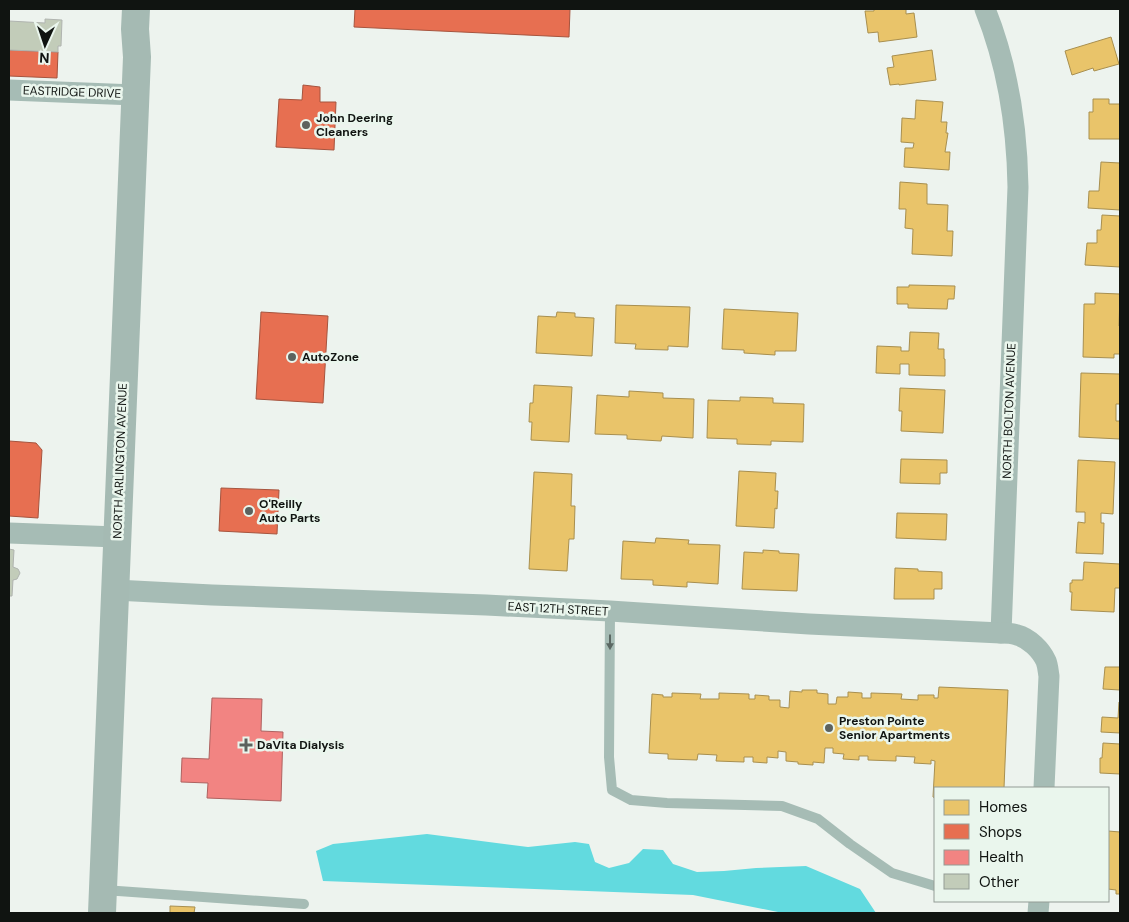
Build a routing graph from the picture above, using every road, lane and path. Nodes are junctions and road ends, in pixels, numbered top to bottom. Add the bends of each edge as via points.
1 (136, 9) edge
2 (985, 9) edge
3 (9, 90) edge
4 (135, 95) junction
5 (9, 533) edge
6 (117, 537) junction
7 (115, 590) junction
8 (610, 611) junction
9 (1001, 633) junction
10 (1044, 787) edge
11 (934, 886) edge
12 (103, 902) edge
13 (304, 904) dead end

1 - 4 main road, NORTH ARLINGTON AVENUE
2 - 9 street, NORTH BOLTON AVENUE via 1007,80 1014,119 1017,167
3 - 4 street, EASTRIDGE DRIVE
4 - 6 main road, NORTH ARLINGTON AVENUE
5 - 6 street
6 - 7 main road, NORTH ARLINGTON AVENUE
7 - 8 street, EAST 12TH STREET
7 - 12 main road, NORTH ARLINGTON AVENUE
8 - 9 street, EAST 12TH STREET
8 -> 11 lane via 609,757 612,790 632,800 782,806 818,819 892,873
9 - 10 street via 1024,638 1042,654 1048,668
12 - 13 lane

